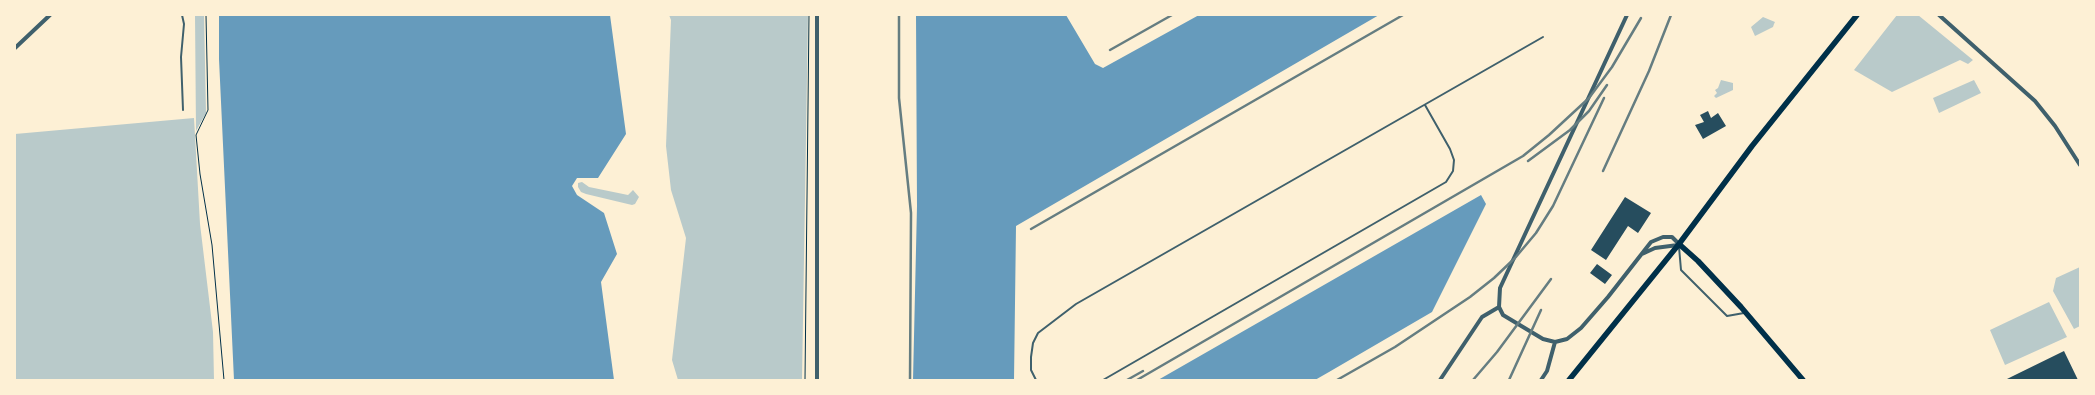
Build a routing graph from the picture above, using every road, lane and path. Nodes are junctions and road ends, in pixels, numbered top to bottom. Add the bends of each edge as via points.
1 (50, 15) edge
2 (182, 15) edge
3 (206, 15) edge
4 (809, 15) edge
5 (817, 15) edge
6 (1627, 15) edge
7 (1857, 15) edge
8 (1939, 15) edge
9 (1543, 37) dead end
10 (15, 48) edge
11 (1425, 104) junction
12 (183, 110) dead end
13 (2080, 165) edge
14 (1679, 244) junction
15 (1642, 254) junction
16 (1499, 307) junction
17 (1746, 313) junction
18 (1554, 342) junction
19 (224, 380) edge
20 (806, 380) edge
21 (817, 380) edge
22 (1036, 380) edge
23 (1103, 380) edge
24 (1440, 380) edge
25 (1541, 380) edge
26 (1569, 380) edge
27 (1803, 380) edge

1 - 10 street
2 - 12 lane
3 - 19 path via 208,110 196,135 212,245
4 - 20 path
5 - 21 street
6 - 16 street via 1500,288
7 - 14 main road via 1752,146
8 - 13 street via 2035,101 2056,126
9 - 11 lane
11 - 22 lane via 1076,304 1038,333 1033,343 1031,370
11 - 23 lane via 1454,160 1453,171 1446,182
14 - 15 street via 1654,248
14 - 15 street via 1672,237 1663,237 1651,242
14 - 17 main road
14 - 17 lane via 1681,270 1727,316
14 - 26 main road
15 - 18 street via 1574,335
16 - 18 street via 1512,321
16 - 24 street via 1482,317
17 - 27 main road
18 - 25 street via 1547,372

